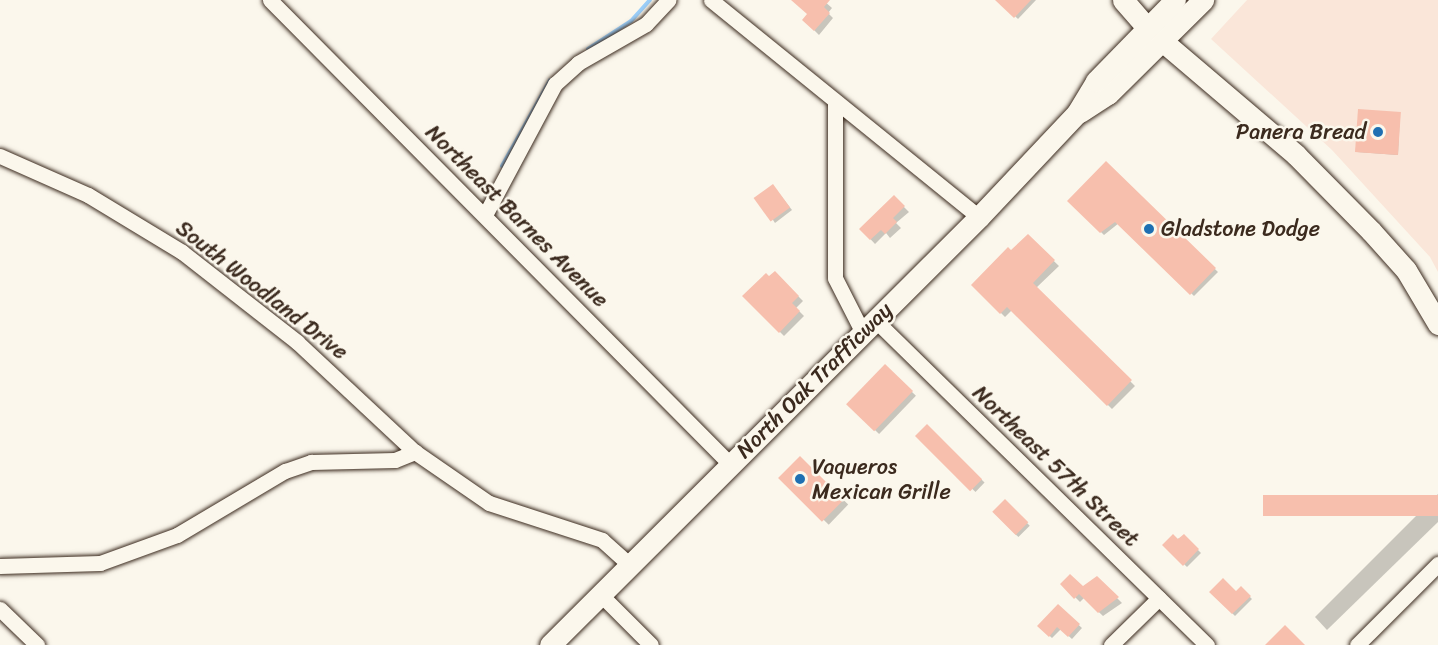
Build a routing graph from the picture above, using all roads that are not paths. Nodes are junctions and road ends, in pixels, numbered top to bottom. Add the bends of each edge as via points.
1 (668, 0) edge
2 (711, 0) edge
3 (1123, 0) edge
4 (1175, 0) edge
5 (1203, 0) edge
6 (280, 3) edge
7 (1154, 34) junction
8 (835, 101) junction
9 (0, 156) edge
10 (485, 215) junction
11 (980, 217) junction
12 (1438, 324) edge
13 (868, 325) junction
14 (415, 452) junction
15 (730, 464) junction
16 (1438, 564) edge
17 (630, 565) junction
18 (0, 566) edge
19 (600, 594) junction
20 (1159, 598) junction
21 (0, 609) edge
22 (37, 645) edge
23 (550, 645) edge
24 (651, 645) edge
25 (1111, 645) edge
26 (1207, 645) edge
27 (1357, 645) edge

1 - 10 street via 646,24 578,63 555,84
2 - 8 street
3 - 7 main road
4 - 7 main road, North Oak Trafficway
5 - 7 main road, North Oak Trafficway
6 - 10 street, Northeast Barnes Avenue
7 - 11 main road, North Oak Trafficway via 1108,94 1077,113
7 - 12 main road via 1296,155 1371,231 1406,270
8 - 11 street
8 - 13 street, Northeast 57th Street via 835,278
9 - 14 street, South Woodland Drive via 88,195 182,252 297,342
10 - 15 street, Northeast Barnes Avenue
11 - 13 main road, North Oak Trafficway
13 - 15 main road, North Oak Trafficway
13 - 20 street, Northeast 57th Street
14 - 17 street, South Woodland Drive via 489,503 602,540
14 - 18 street via 395,460 311,462 285,471 177,535 111,560 65,567
15 - 17 main road, North Oak Trafficway
16 - 27 street
17 - 19 main road, North Oak Trafficway
19 - 23 main road, North Oak Trafficway
19 - 24 street
20 - 25 street
20 - 26 street, Northeast 57th Street
21 - 22 street

